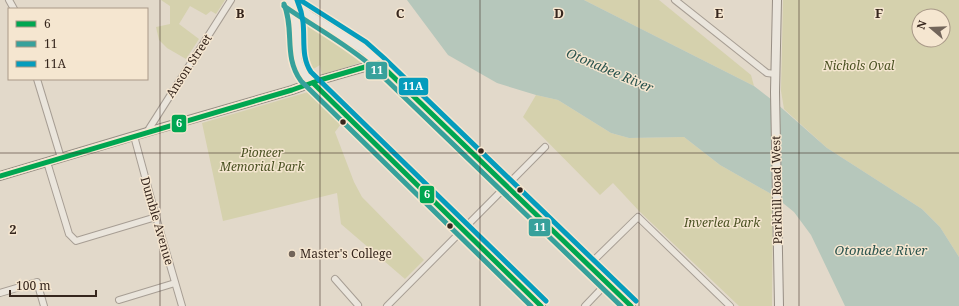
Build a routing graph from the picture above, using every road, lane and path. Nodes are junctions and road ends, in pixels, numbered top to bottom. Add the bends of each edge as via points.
1 (231, 0) edge
2 (675, 0) edge
3 (776, 0) edge
4 (289, 1) edge
5 (312, 17) junction
6 (296, 21) junction
7 (379, 63) junction
8 (775, 74) junction
9 (37, 80) edge
10 (313, 83) junction
11 (147, 132) junction
12 (134, 136) junction
13 (545, 148) dead end
14 (61, 158) junction
15 (47, 162) junction
16 (0, 176) edge
17 (507, 185) junction
18 (156, 217) junction
19 (463, 229) junction
20 (589, 266) junction
21 (335, 279) dead end
22 (175, 283) junction
23 (608, 283) junction
24 (0, 293) edge
25 (119, 300) dead end
26 (44, 306) edge
27 (182, 306) edge
28 (357, 306) edge
29 (387, 306) edge
30 (541, 306) edge
31 (585, 306) edge
32 (631, 306) edge
33 (730, 306) edge
34 (779, 306) edge

1 - 11 street, Anson Street
2 - 8 street via 767,73
3 - 8 main road, Parkhill Road West
4 - 5 main road
4 - 6 main road
5 - 6 main road
5 - 7 main road via 362,48
6 - 10 main road via 299,66 304,76
7 - 10 main road
7 - 17 main road
8 - 34 main road, Parkhill Road West
9 - 14 street
10 - 11 main road
10 - 19 main road
11 - 12 main road
12 - 14 main road
12 - 18 street, Dumble Avenue
13 - 17 street
14 - 15 main road
15 - 16 main road
15 - 18 street via 69,234 76,241
17 - 19 street
17 - 20 main road
18 - 22 street, Dumble Avenue
19 - 29 street
19 - 30 main road
20 - 23 main road
20 - 33 street via 638,217
21 - 28 street
22 - 25 street
22 - 27 street, Dumble Avenue
23 - 31 street
23 - 32 main road
24 - 26 street via 37,282

